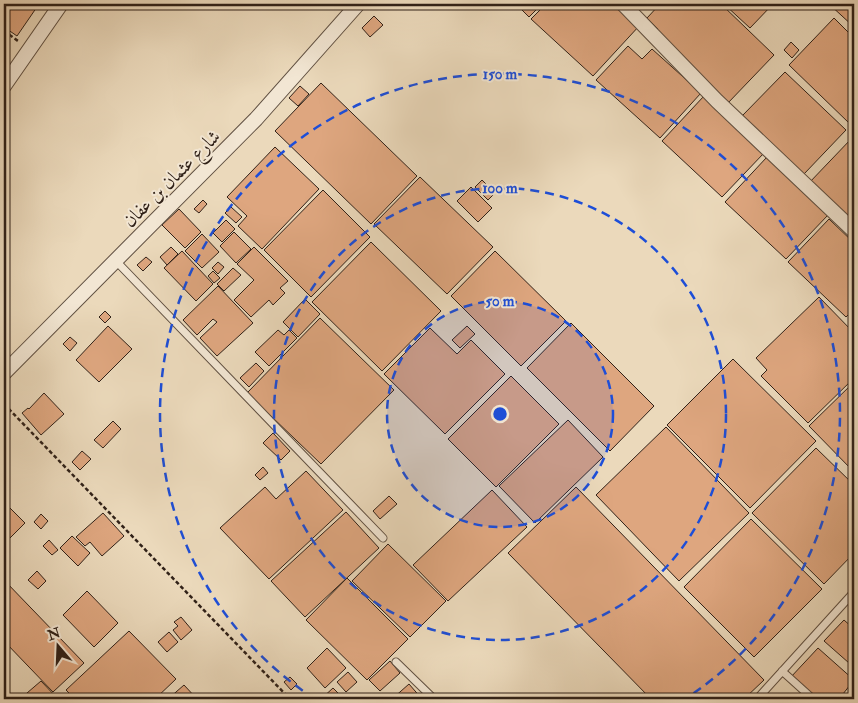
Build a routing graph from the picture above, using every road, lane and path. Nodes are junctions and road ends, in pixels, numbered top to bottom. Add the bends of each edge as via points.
1 (61, 4) edge
2 (358, 4) edge
3 (623, 4) edge
4 (4, 32) edge
5 (29, 49) junction
6 (4, 86) edge
7 (854, 231) edge
8 (116, 261) junction
9 (4, 373) edge
10 (4, 404) edge
11 (383, 538) dead end
12 (854, 592) edge
13 (396, 662) dead end
14 (782, 671) junction
15 (290, 699) edge
16 (434, 699) edge
17 (758, 699) edge
18 (813, 699) edge

1 - 5 street
2 - 8 street, شارع عثمان بن عفان via 256,119
3 - 7 street
4 - 5 path
5 - 6 street
8 - 9 street, شارع عثمان بن عفان
8 - 11 lane
10 - 15 path
12 - 14 lane
13 - 16 lane
14 - 17 lane
14 - 18 lane

